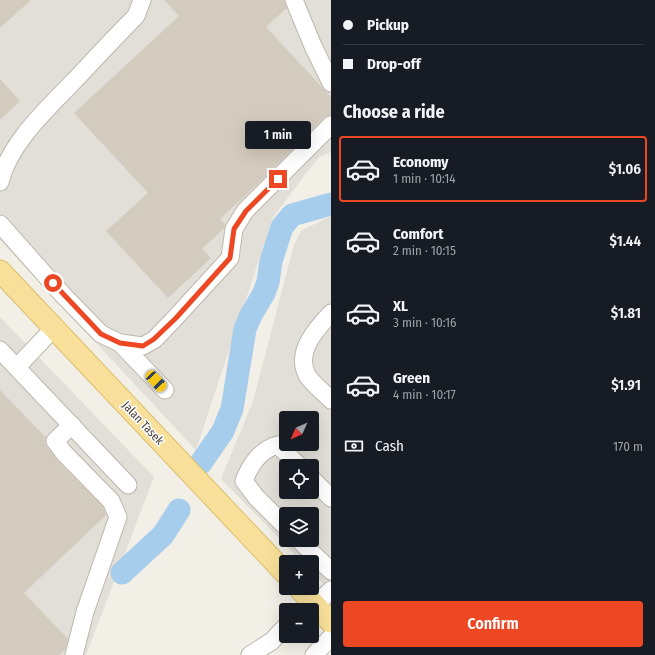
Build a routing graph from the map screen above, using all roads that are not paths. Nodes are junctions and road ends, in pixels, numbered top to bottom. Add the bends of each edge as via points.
1 (142, 0) edge
2 (294, 0) edge
3 (331, 83) edge
4 (331, 125) edge
5 (0, 182) edge
6 (0, 224) edge
7 (0, 271) edge
8 (327, 325) edge
9 (54, 328) junction
10 (120, 343) junction
11 (0, 350) edge
12 (17, 367) junction
13 (165, 390) dead end
14 (331, 400) edge
15 (72, 425) junction
16 (292, 459) edge
17 (128, 485) dead end
18 (319, 486) edge
19 (331, 498) edge
20 (279, 520) edge
21 (306, 547) edge
22 (279, 567) edge
23 (331, 572) edge
24 (331, 590) edge
25 (307, 601) edge
26 (331, 622) edge
27 (279, 634) edge
28 (331, 637) edge
29 (74, 655) edge
30 (250, 655) edge
31 (314, 655) edge

1 - 5 street via 136,16 36,120 14,150
2 - 3 street
4 - 10 street via 246,211 234,229 230,258 176,318 143,346
6 - 10 street via 101,334
7 - 9 main road, Jalan Tasek
8 - 14 street via 307,344 303,361 307,376
9 - 12 street
9 - 22 main road, Jalan Tasek
10 - 13 street
11 - 12 street
12 - 15 street
15 - 17 street
15 - 29 street via 55,440 64,453 111,501 118,517 85,612
16 - 20 street via 278,445 271,447 256,460 244,481
18 - 19 street
21 - 23 street
24 - 25 street
25 - 26 main road
27 - 30 street
28 - 31 street

